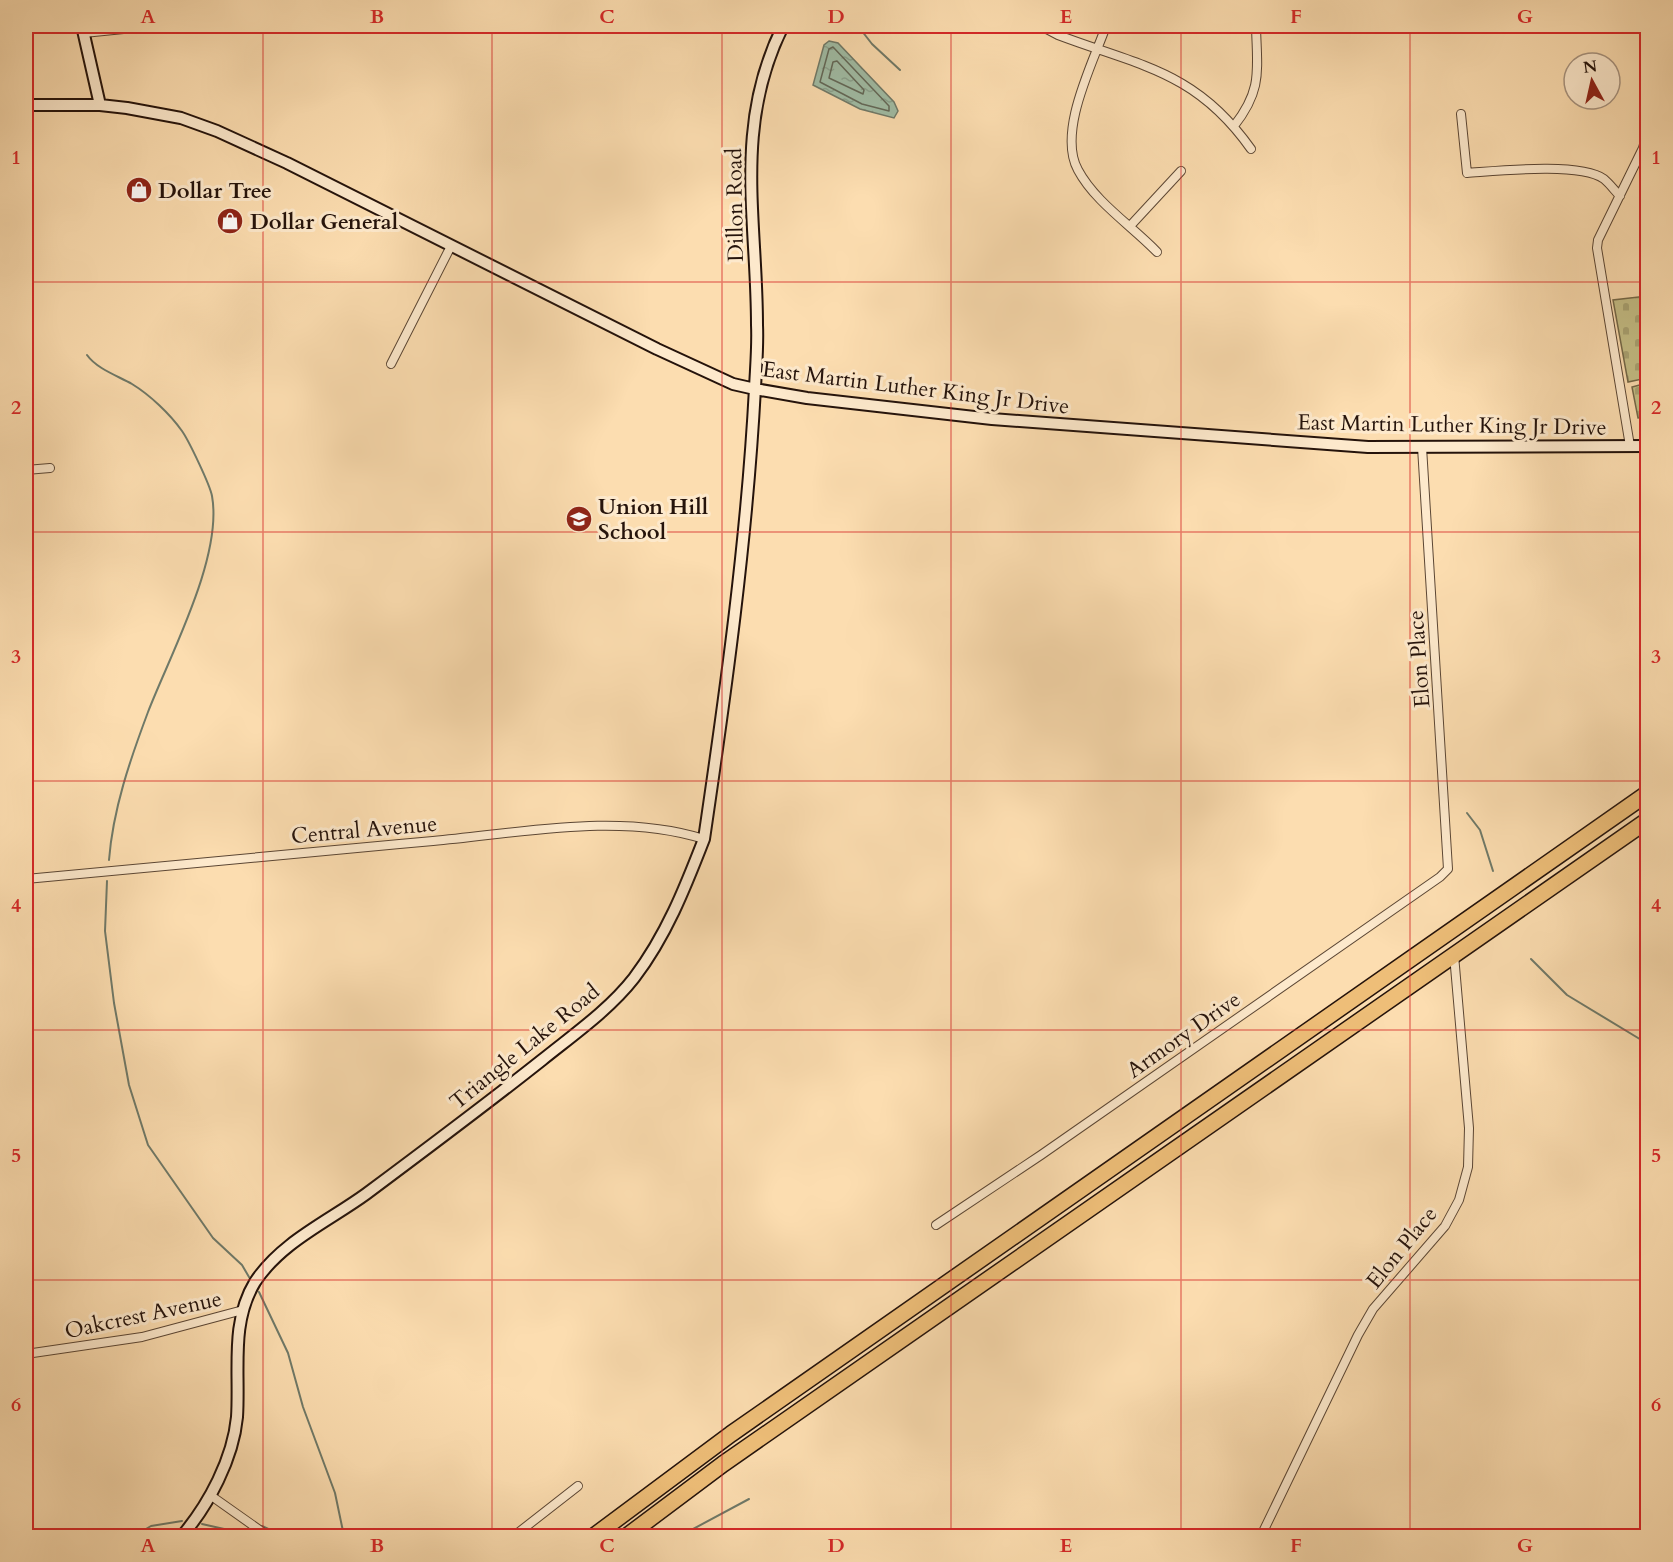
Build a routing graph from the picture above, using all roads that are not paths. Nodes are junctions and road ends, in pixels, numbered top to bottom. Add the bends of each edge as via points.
1 (153, 26) edge
2 (783, 26) edge
3 (1041, 26) edge
4 (1106, 26) edge
5 (1256, 26) edge
6 (83, 29) edge
7 (1097, 50) junction
8 (26, 105) edge
9 (100, 105) junction
10 (1461, 114) dead end
11 (1234, 126) junction
12 (1647, 131) edge
13 (1251, 149) dead end
14 (1181, 171) dead end
15 (1620, 196) junction
16 (1131, 225) junction
17 (451, 246) junction
18 (1157, 252) dead end
19 (391, 364) dead end
20 (755, 389) junction
21 (1630, 446) junction
22 (1647, 446) edge
23 (1422, 447) junction
24 (50, 468) dead end
25 (26, 470) edge
26 (1647, 785) edge
27 (1647, 793) edge
28 (1647, 820) edge
29 (1606, 822) junction
30 (1647, 833) edge
31 (704, 839) junction
32 (1448, 869) joint
33 (26, 879) edge
34 (1549, 890) junction
35 (1455, 955) junction
36 (936, 1225) dead end
37 (243, 1310) junction
38 (26, 1354) edge
39 (578, 1486) dead end
40 (210, 1495) junction
41 (182, 1536) edge
42 (268, 1536) edge
43 (514, 1536) edge
44 (594, 1536) edge
45 (627, 1536) edge
46 (1261, 1536) edge

1 - 6 street
2 - 20 street, Dillon Road via 761,88 750,164 758,326
3 - 7 street
4 - 7 street
5 - 11 street via 1256,88
6 - 9 street
7 - 11 street via 1172,76 1203,96
7 - 16 street via 1074,121 1072,157 1084,180
8 - 9 street, East Martin Luther King Jr Drive
9 - 17 street, East Martin Luther King Jr Drive via 181,118 241,141
10 - 15 street via 1467,173 1536,169 1586,172 1604,179
11 - 13 street
12 - 15 street
14 - 16 street
15 - 21 street via 1597,248
16 - 18 street
17 - 19 street
17 - 20 street, East Martin Luther King Jr Drive via 668,354 733,384
20 - 23 street, East Martin Luther King Jr Drive via 992,419 1368,447
20 - 31 street, Triangle Lake Road via 726,692
21 - 22 street, East Martin Luther King Jr Drive
21 - 23 street, East Martin Luther King Jr Drive
23 - 32 street, Elon Place
24 - 25 street
26 - 29 highway
27 - 29 highway
28 - 34 highway
29 - 44 highway via 741,1427
30 - 34 highway
31 - 33 street, Central Avenue via 676,830 552,829
31 - 37 street, Triangle Lake Road via 679,902 633,979 590,1022 534,1066 363,1196 297,1240 255,1282
32 - 36 street, Armory Drive
34 - 35 highway
35 - 45 highway via 723,1464
35 - 46 street, Elon Place via 1469,1128 1468,1167 1459,1200 1445,1226 1374,1309 1358,1335
37 - 38 street, Oakcrest Avenue via 142,1337
37 - 40 street, Triangle Lake Road via 237,1353 237,1419 232,1444
39 - 43 street
40 - 41 street, Triangle Lake Road
40 - 42 street

